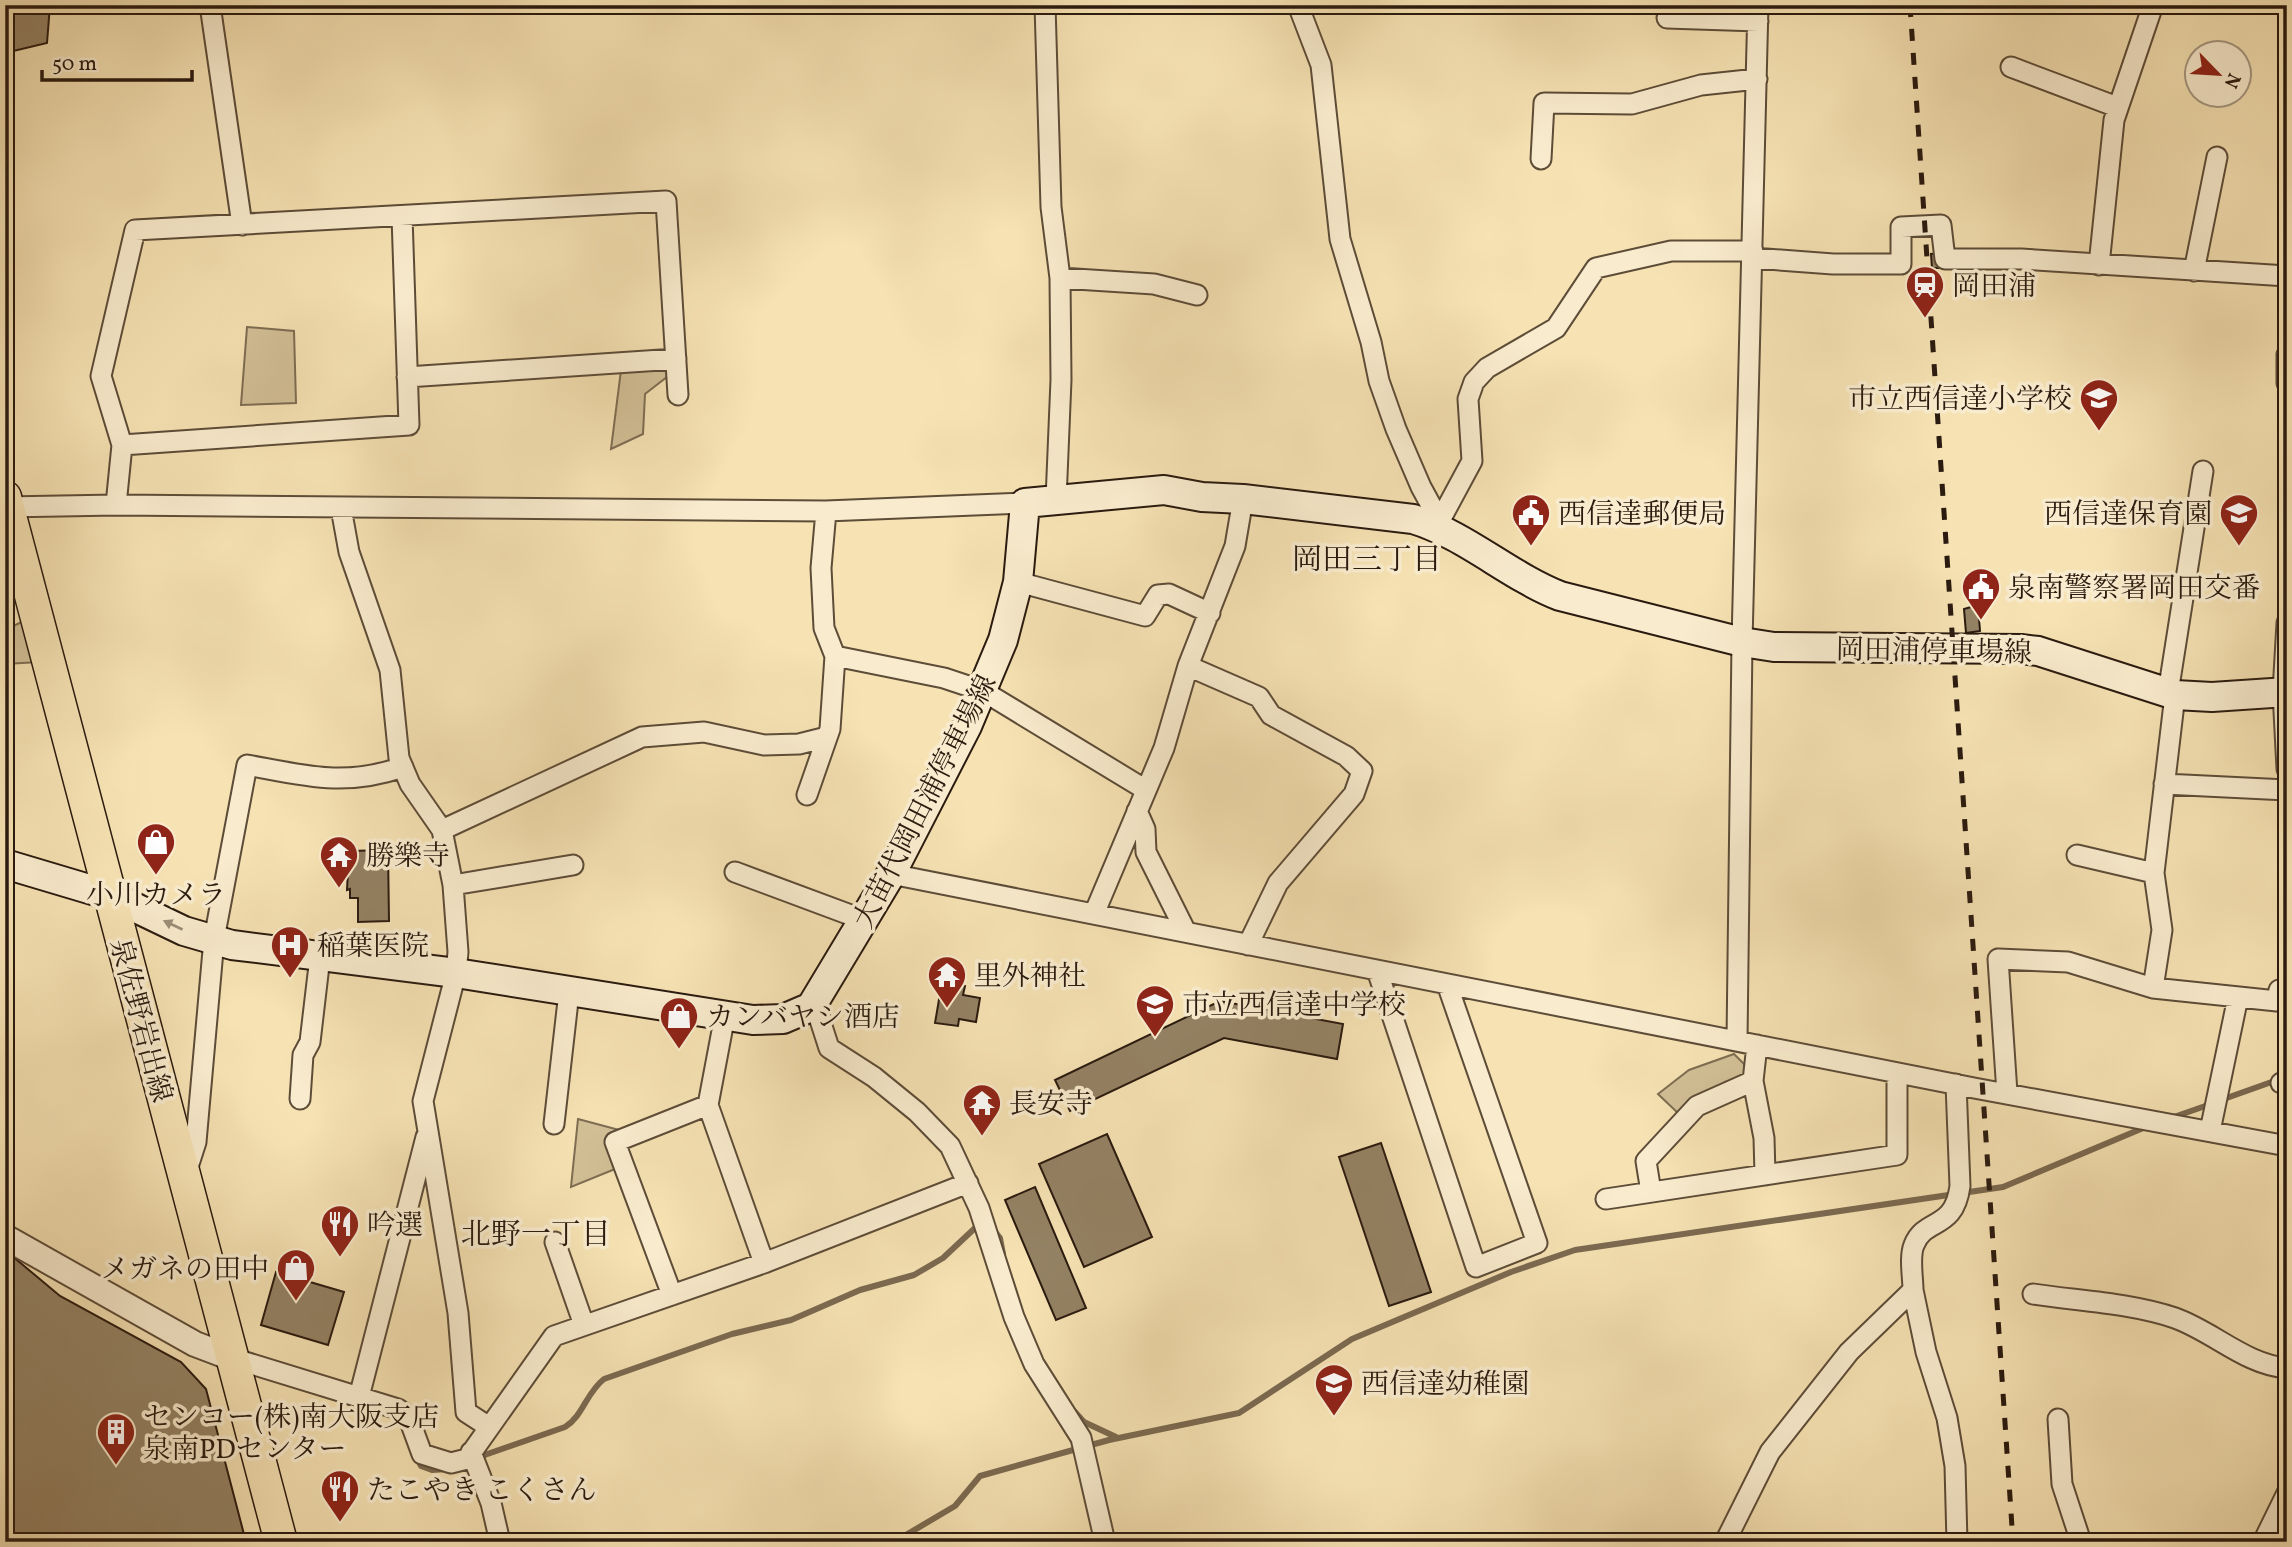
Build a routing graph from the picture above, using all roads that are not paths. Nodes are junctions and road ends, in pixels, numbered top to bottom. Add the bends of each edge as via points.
1 (210, 5) edge
2 (1045, 5) edge
3 (1298, 5) edge
4 (2147, 7) edge
5 (1691, 12) edge
6 (1758, 13) edge
7 (1667, 18) dead end
8 (2011, 67) dead end
9 (1757, 79) junction
10 (2116, 107) junction
11 (2217, 157) dead end
12 (1541, 159) dead end
13 (402, 216) junction
14 (242, 225) junction
15 (1753, 255) junction
16 (2099, 265) junction
17 (2194, 271) junction
18 (2287, 276) edge
19 (1060, 278) junction
20 (1197, 295) dead end
21 (2287, 355) edge
22 (677, 359) junction
23 (407, 377) junction
24 (2287, 383) edge
25 (678, 395) dead end
26 (122, 445) junction
27 (2203, 471) dead end
28 (1242, 499) junction
29 (1056, 500) junction
30 (1025, 503) junction
31 (6, 504) edge
32 (116, 505) junction
33 (341, 508) junction
34 (826, 512) junction
35 (1438, 523) junction
36 (1018, 582) junction
37 (1210, 612) junction
38 (2287, 623) edge
39 (1742, 642) junction
40 (835, 656) junction
41 (1188, 666) junction
42 (983, 691) junction
43 (2285, 692) edge
44 (2171, 694) junction
45 (827, 737) junction
46 (403, 767) junction
47 (2287, 769) edge
48 (2164, 784) junction
49 (1146, 790) junction
50 (2287, 790) edge
51 (807, 795) dead end
52 (1137, 811) junction
53 (442, 830) junction
54 (2077, 855) dead end
55 (5, 864) edge
56 (573, 865) dead end
57 (734, 872) dead end
58 (2154, 873) junction
59 (891, 874) junction
60 (453, 885) junction
61 (109, 895) junction
62 (1094, 914) junction
63 (864, 920) junction
64 (1186, 932) junction
65 (214, 939) junction
66 (1248, 944) junction
67 (320, 957) junction
68 (1377, 970) junction
69 (456, 973) junction
70 (1447, 984) junction
71 (2153, 988) junction
72 (2287, 990) edge
73 (569, 992) junction
74 (818, 996) junction
75 (2238, 997) junction
76 (725, 1015) junction
77 (1737, 1041) junction
78 (1756, 1045) junction
79 (1897, 1073) junction
80 (1753, 1081) junction
81 (1956, 1084) junction
82 (2007, 1093) junction
83 (300, 1099) dead end
84 (708, 1105) junction
85 (554, 1124) dead end
86 (428, 1129) junction
87 (2210, 1131) junction
88 (2287, 1146) edge
89 (1765, 1175) junction
90 (184, 1178) junction
91 (968, 1183) junction
92 (1651, 1192) junction
93 (1606, 1199) dead end
94 (5, 1237) edge
95 (555, 1242) dead end
96 (764, 1263) junction
97 (1913, 1290) junction
98 (2033, 1294) dead end
99 (672, 1295) junction
100 (584, 1325) junction
101 (232, 1359) junction
102 (2287, 1368) edge
103 (359, 1397) junction
104 (2058, 1419) dead end
105 (489, 1427) junction
106 (471, 1452) junction
107 (2287, 1493) edge
108 (281, 1542) edge
109 (499, 1542) edge
110 (1105, 1542) edge
111 (1725, 1542) edge
112 (1957, 1542) edge
113 (2081, 1542) edge
114 (2263, 1542) edge

1 - 14 street
2 - 19 street via 1051,207
3 - 35 street via 1321,65 1340,239 1387,405
4 - 10 street
5 - 6 street
5 - 7 street
6 - 9 street
8 - 10 street
9 - 12 street via 1701,85 1632,104 1544,103
9 - 15 street
10 - 16 street
11 - 17 street
13 - 14 street
13 - 22 street via 666,201
13 - 23 street
14 - 26 street via 135,230 101,376
15 - 16 street via 1833,264 1902,264 1900,227 1941,225 1945,260
15 - 35 street via 1671,251 1596,268 1556,328 1487,368 1474,382 1468,399 1472,461
15 - 39 street
16 - 17 street
17 - 18 street
19 - 20 street via 1154,284
19 - 29 street
21 - 24 street
22 - 23 street
22 - 25 street
23 - 26 street via 409,425
26 - 32 street
27 - 44 street
28 - 29 main road via 1164,490
28 - 35 main road
28 - 37 street via 1235,546
29 - 30 main road
30 - 34 street
30 - 36 main road, 大苗代岡田浦停車場線
31 - 32 street
31 - 61 main road, 泉佐野岩出線
32 - 33 street
33 - 34 street
33 - 46 street via 349,552 390,670
34 - 40 street via 821,568 824,628
35 - 39 main road via 1534,586
36 - 37 street via 1145,616 1158,595 1169,594
36 - 42 main road, 大苗代岡田浦停車場線
37 - 41 street
38 - 43 street
39 - 44 main road, 岡田浦停車場線 via 1866,650 2038,651
39 - 77 street
40 - 42 street via 944,678
40 - 45 street
41 - 49 street via 1164,748
41 - 66 street via 1259,697 1270,715 1346,756 1362,771 1354,793 1278,883
42 - 49 street
42 - 59 main road, 大苗代岡田浦停車場線
43 - 44 main road, 岡田浦停車場線 via 2212,697
43 - 47 street
44 - 48 street
45 - 51 street
45 - 53 street via 764,745 704,732 642,737
46 - 53 street
46 - 65 street via 348,780 247,765
48 - 50 street
48 - 58 street
49 - 52 street
52 - 62 street
52 - 64 street via 1145,829 1146,852
53 - 60 street
54 - 58 street
55 - 61 main road, 大苗代岡田浦停車場線
56 - 60 street
57 - 63 street
58 - 71 street via 2162,930
59 - 62 street
59 - 63 main road, 大苗代岡田浦停車場線
60 - 69 street
65 -> 61 main road, 大苗代岡田浦停車場線 via 184,931
61 - 90 main road, 泉佐野岩出線
62 - 64 street
63 - 74 main road, 大苗代岡田浦停車場線
64 - 66 street
65 - 67 main road, 大苗代岡田浦停車場線
65 - 90 street via 196,1142
66 - 68 street
67 - 69 main road, 大苗代岡田浦停車場線
67 - 83 street
68 - 70 street
68 - 70 street via 1476,1267 1538,1243
69 - 73 main road, 大苗代岡田浦停車場線
69 - 86 street via 423,1101
70 - 77 street
71 - 75 street
71 - 82 street via 2068,962 1998,959
72 - 75 street via 2279,990 2277,1000
73 - 76 main road, 大苗代岡田浦停車場線
73 - 85 street
74 - 76 main road, 大苗代岡田浦停車場線 via 811,1007 783,1019
74 - 91 street via 829,1048 918,1112 950,1146
75 - 87 street
76 - 84 street
77 - 78 street
78 - 79 street
78 - 80 street
79 - 81 street
79 - 89 street via 1897,1155
80 - 89 street via 1764,1138
80 - 92 street via 1697,1106 1646,1161
81 - 82 street
81 - 97 street via 1958,1202 1949,1217 1921,1234 1913,1246
82 - 87 street
84 - 96 street
84 - 99 street via 615,1142
86 - 103 street
86 - 105 street via 458,1313 466,1412
87 - 88 street
89 - 92 street
90 - 101 main road, 泉佐野岩出線
91 - 96 street
91 - 110 street via 1034,1364 1081,1438
92 - 93 street
94 - 101 street via 195,1344
95 - 100 street
96 - 99 street
97 - 111 street via 1849,1352 1770,1452
97 - 112 street via 1949,1430
98 - 102 street via 2174,1318 2257,1361
99 - 100 street
100 - 105 street via 554,1336
101 - 103 street
101 - 108 main road, 泉佐野岩出線
103 - 106 street via 408,1416 422,1454 434,1460 451,1463 467,1459
104 - 113 street via 2062,1485
105 - 106 street
106 - 109 street via 491,1503
107 - 114 street

